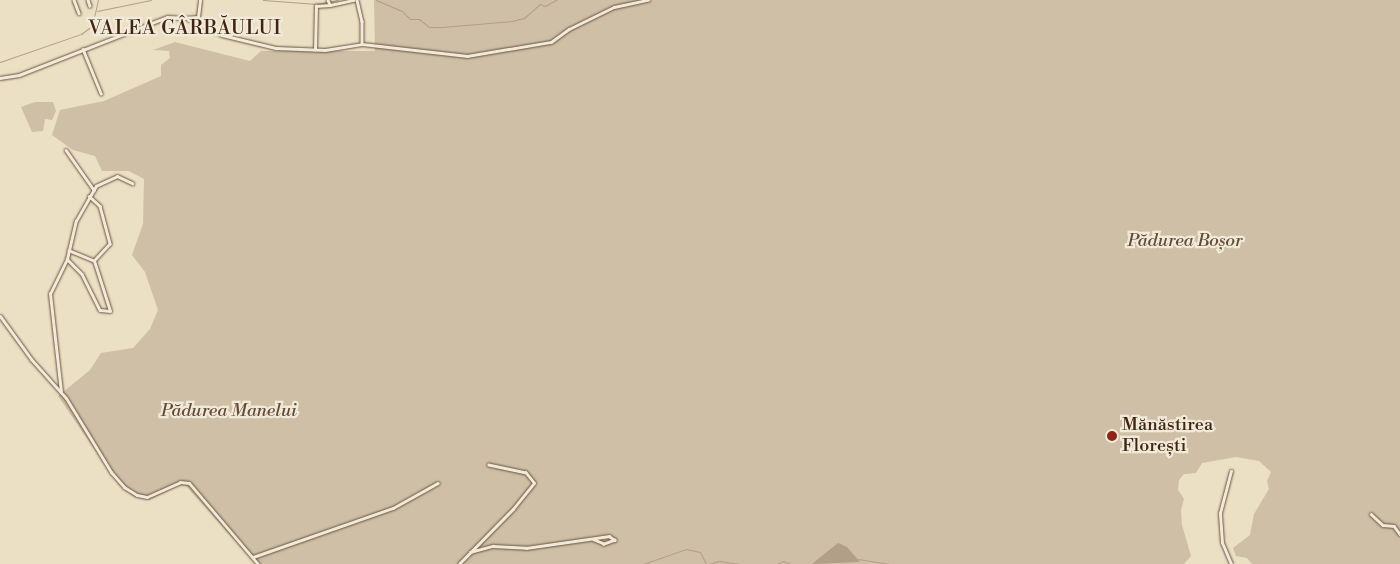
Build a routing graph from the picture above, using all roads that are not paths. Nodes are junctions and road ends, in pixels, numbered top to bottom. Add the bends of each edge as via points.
1 (74, 0) edge
2 (88, 0) edge
3 (200, 0) edge
4 (355, 0) edge
5 (648, 0) edge
6 (329, 3) edge
7 (90, 6) dead end
8 (79, 13) dead end
9 (186, 18) junction
10 (362, 44) junction
11 (83, 49) junction
12 (314, 50) junction
13 (0, 78) edge
14 (100, 93) dead end
15 (66, 150) dead end
16 (132, 183) dead end
17 (94, 190) junction
18 (89, 196) junction
19 (69, 251) junction
20 (67, 259) junction
21 (94, 261) junction
22 (0, 316) edge
23 (61, 392) junction
24 (489, 465) dead end
25 (1231, 471) dead end
26 (438, 483) dead end
27 (1371, 514) dead end
28 (1400, 534) edge
29 (594, 540) junction
30 (470, 552) junction
31 (253, 557) junction
32 (258, 564) edge
33 (459, 564) edge
34 (1231, 564) edge

1 - 8 street
2 - 7 street
3 - 9 street via 198,17
4 - 6 street
4 - 10 street via 362,21
5 - 10 street via 614,7 569,29 551,42 498,53 448,56
6 - 12 street via 316,6
9 - 11 street via 159,19
9 - 12 street via 222,35 266,47
10 - 12 street
11 - 13 street via 19,75
11 - 14 street
15 - 17 street
16 - 17 street via 117,176 101,182
17 - 18 street
18 - 19 street via 76,221
18 - 21 street via 100,206 110,244
19 - 20 street
19 - 21 street
20 - 21 street via 82,274 100,310 110,311
20 - 23 street via 49,297
22 - 23 street
23 - 31 street via 124,487 147,497 180,482 189,483
24 - 30 street via 526,473 534,483
25 - 34 street via 1220,513 1222,543
26 - 31 street via 393,508
27 - 28 street via 1383,525 1394,526
29 - 29 street via 609,536 615,540 604,544
29 - 30 street via 570,540 526,548 493,546
30 - 33 street
31 - 32 street

